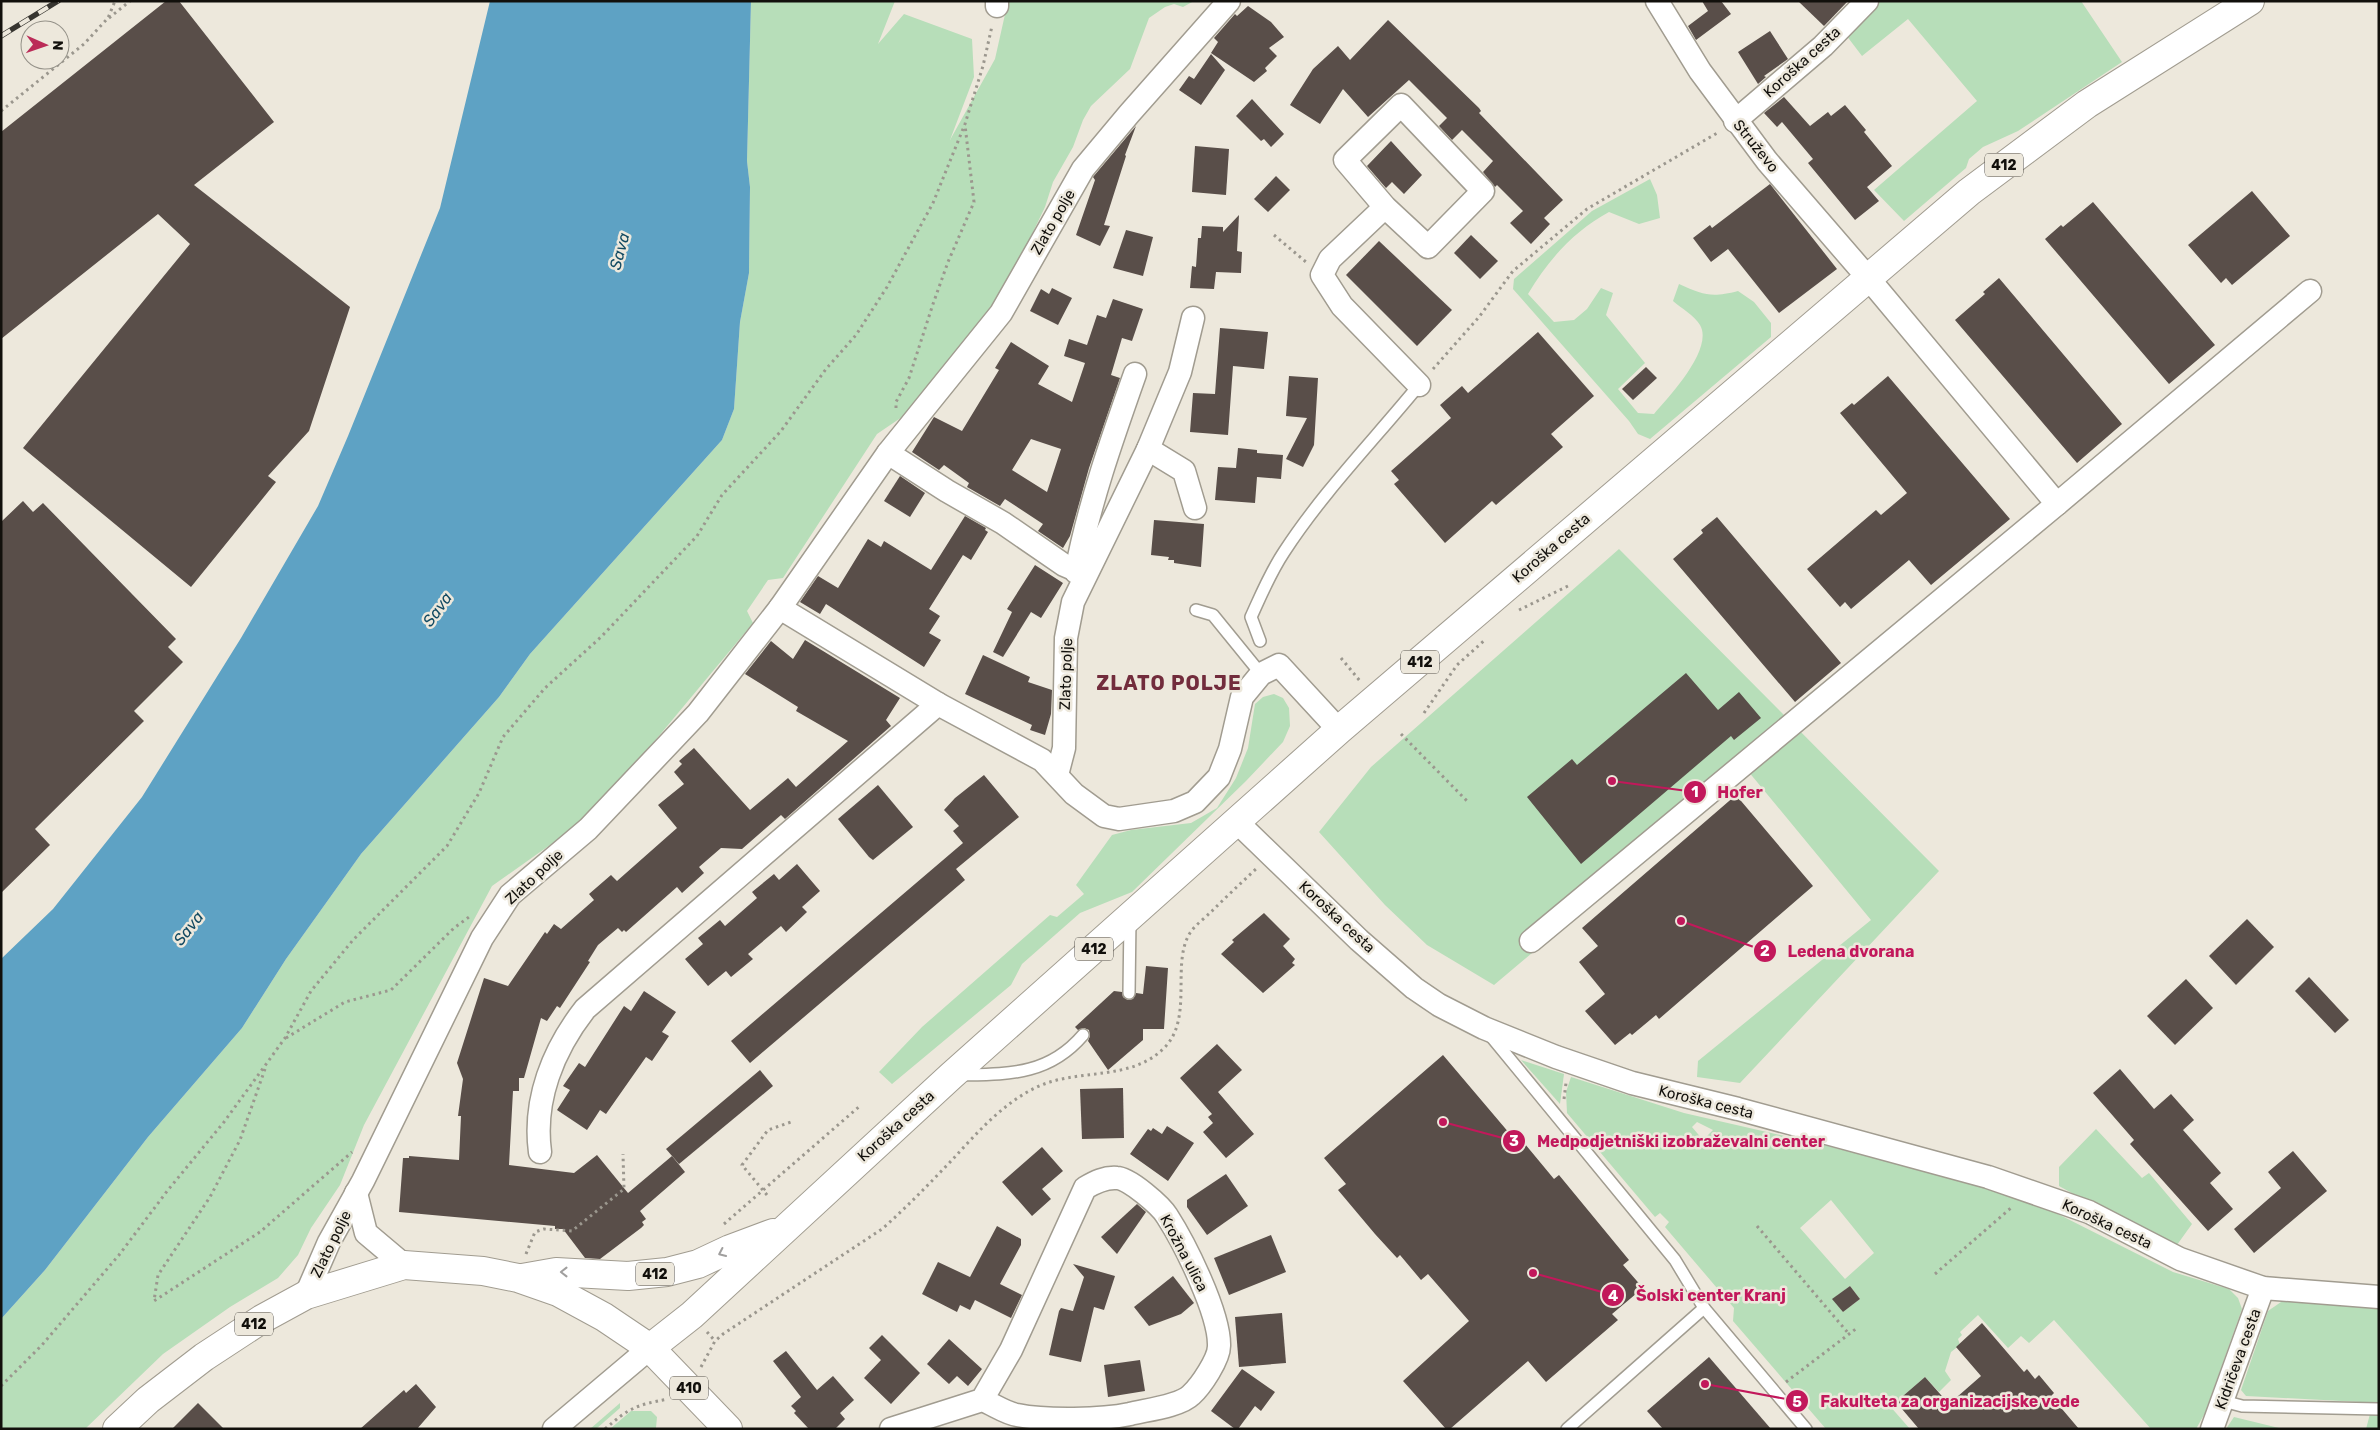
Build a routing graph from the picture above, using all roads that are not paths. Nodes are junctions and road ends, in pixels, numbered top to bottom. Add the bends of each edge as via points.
1 (1229, 1) edge
2 (1657, 1) edge
3 (1866, 1) edge
4 (2250, 1) edge
5 (1735, 121) junction
6 (1385, 207) junction
7 (1869, 279) junction
8 (2310, 291) dead end
9 (1193, 318) dead end
10 (1135, 374) dead end
11 (1419, 385) joint
12 (1148, 449) junction
13 (888, 453) junction
14 (2057, 504) junction
15 (1195, 508) dead end
16 (1080, 573) junction
17 (780, 608) junction
18 (1196, 610) dead end
19 (1260, 641) dead end
20 (1261, 674) junction
21 (938, 704) junction
22 (1339, 730) junction
23 (1057, 775) junction
24 (1236, 821) junction
25 (1130, 918) junction
26 (1531, 941) dead end
27 (1128, 993) dead end
28 (1484, 1028) junction
29 (1084, 1035) dead end
30 (951, 1076) junction
31 (540, 1152) dead end
32 (356, 1193) junction
33 (784, 1229) junction
34 (404, 1265) junction
35 (522, 1266) junction
36 (2263, 1288) junction
37 (306, 1295) junction
38 (2379, 1297) edge
39 (1704, 1308) junction
40 (650, 1348) junction
41 (982, 1400) junction
42 (2223, 1401) junction
43 (2379, 1409) edge
44 (117, 1429) edge
45 (554, 1429) edge
46 (728, 1429) edge
47 (891, 1429) edge
48 (1568, 1429) edge
49 (1806, 1429) edge
50 (2212, 1429) edge

1 - 13 street, Zlato polje via 1083,169 1001,313
2 - 5 street, Struževo
3 - 5 street, Koroška cesta via 1823,46
4 - 7 main road, 412 via 2094,99 2025,148
5 - 7 street, Struževo
6 - 6 street via 1344,160 1401,105 1483,191 1428,247
6 - 11 street via 1330,259 1322,275 1342,306
7 - 14 street, Struževo
7 - 22 main road, Koroška cesta / 412
8 - 14 street
9 - 12 street, Zlato polje via 1180,372
10 - 16 street, Zlato polje via 1104,459 1082,540
11 - 19 lane via 1310,514 1283,553 1251,617
12 - 15 street via 1184,471
12 - 16 street, Zlato polje via 1109,533
13 - 16 street
13 - 17 street, Zlato polje
14 - 26 street
16 - 23 street, Zlato polje via 1066,638 1064,748
17 - 21 street
17 - 32 street, Zlato polje via 698,713 588,829 510,895 482,938
18 - 20 lane via 1213,615
20 - 22 street via 1279,665
20 - 23 street via 1242,697 1230,749 1219,777 1195,802 1174,811 1119,819 1104,816 1074,794
21 - 23 street via 1042,760
21 - 31 street via 585,1009 567,1032 543,1092 537,1131
22 - 24 main road, Koroška cesta / 412
24 - 25 main road, Koroška cesta / 412
24 - 28 street, Koroška cesta via 1359,940 1414,988
25 - 27 lane
25 - 30 main road, Koroška cesta / 412
28 - 36 street, Koroška cesta via 1642,1086 1979,1174 2089,1212 2180,1259
28 - 39 lane via 1675,1260
29 - 30 lane via 1071,1050 1045,1066 1014,1074
30 - 33 main road, Koroška cesta / 412
32 - 34 street, Zlato polje via 366,1233
32 - 37 street, Zlato polje via 329,1242
33 -> 35 main road, 412 via 698,1264 667,1272 628,1276 556,1272
33 - 40 main road, Koroška cesta / 412 via 692,1315
34 - 35 main road, 412 via 483,1271
34 - 37 main road, 412
35 - 40 main road, 412
36 - 38 street, Koroška cesta
36 - 42 street, Kidričeva cesta
37 - 44 main road, 412 via 204,1357 148,1400
39 - 48 lane
39 - 49 lane
40 - 45 street, Koroška cesta
40 - 46 main road, 410
41 - 41 street, Krožna ulica via 1016,1415 1117,1417 1190,1396 1206,1378 1219,1347 1212,1313 1198,1275 1166,1214 1137,1188 1119,1178 1099,1180 1085,1188 1011,1350
41 - 47 street
42 - 43 lane via 2242,1406
42 - 50 street, Kidričeva cesta

